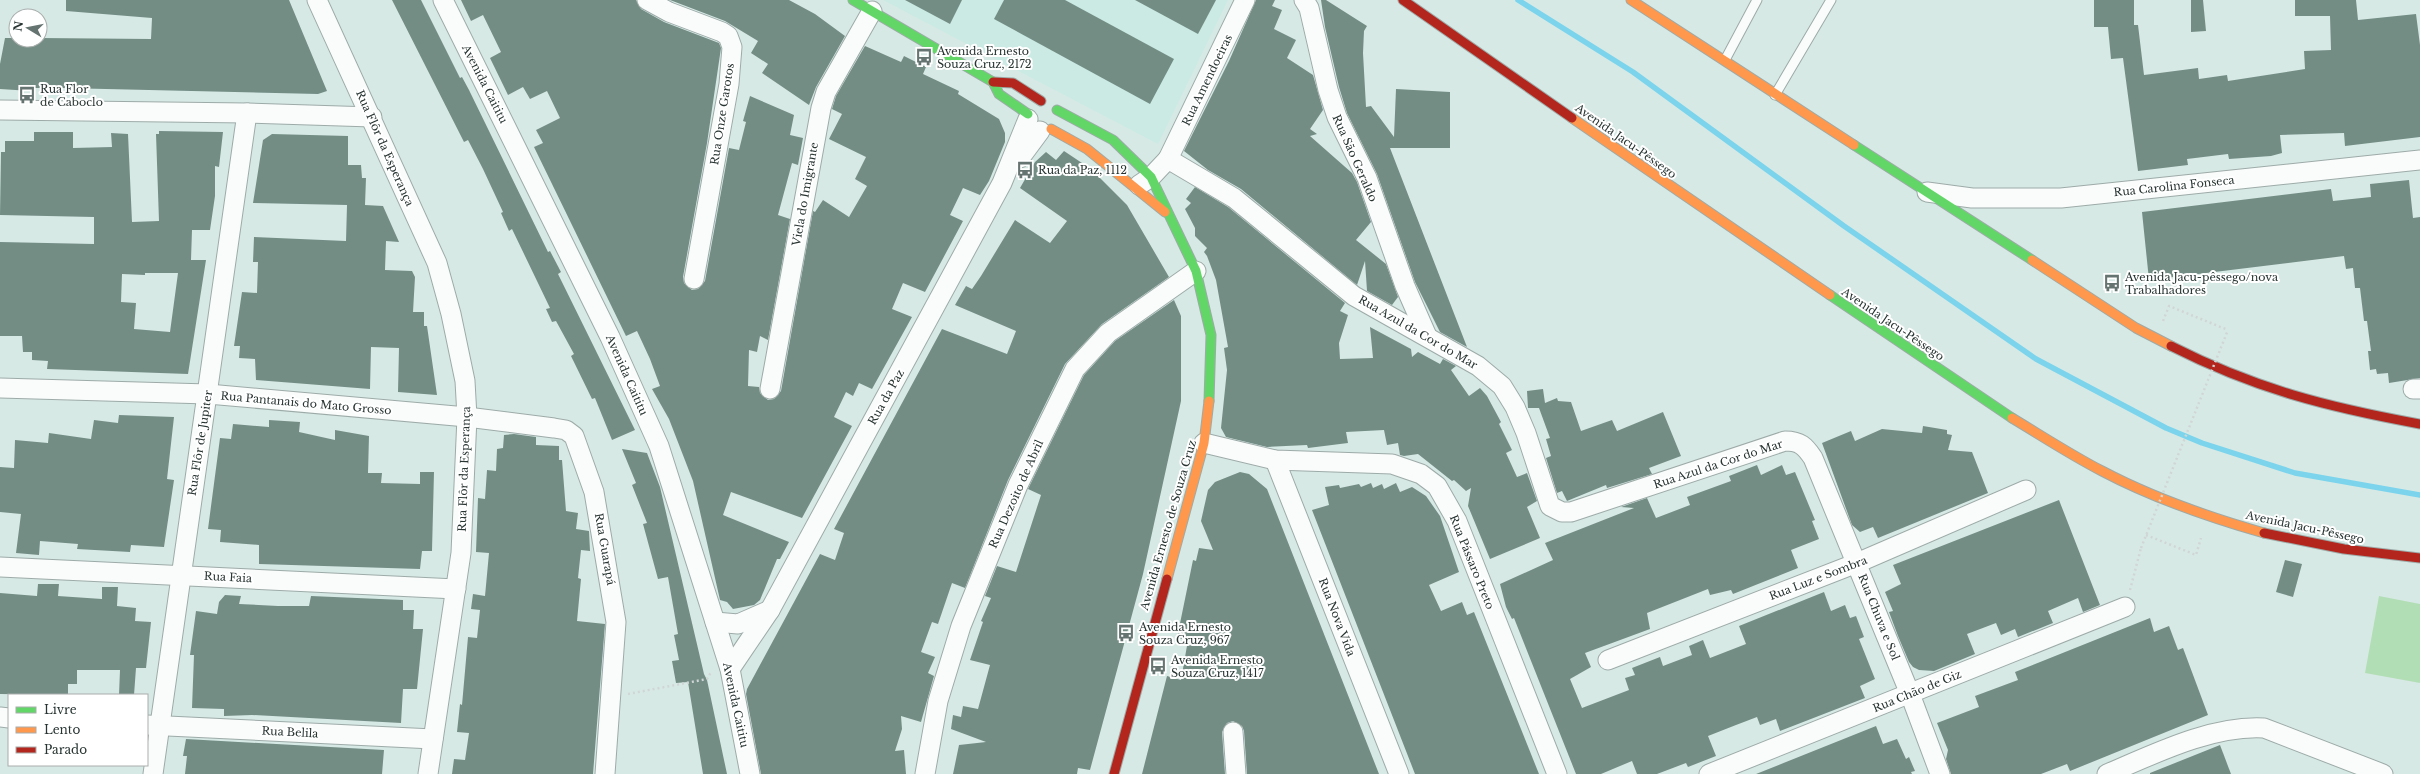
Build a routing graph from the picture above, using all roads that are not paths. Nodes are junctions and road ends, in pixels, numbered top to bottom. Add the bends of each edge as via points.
1 (317, 0) edge
2 (443, 0) edge
3 (647, 0) edge
4 (853, 0) edge
5 (1245, 0) edge
6 (1304, 0) edge
7 (1403, 0) edge
8 (1631, 0) edge
9 (1757, 0) edge
10 (1831, 0) edge
11 (872, 11) junction
12 (1724, 62) junction
13 (993, 82) junction
14 (1775, 95) junction
15 (1041, 101) junction
16 (0, 110) edge
17 (1057, 110) junction
18 (247, 113) junction
19 (372, 117) junction
20 (1037, 123) junction
21 (1168, 159) junction
22 (2420, 160) edge
23 (1151, 177) junction
24 (1135, 188) junction
25 (1927, 192) junction
26 (1167, 214) junction
27 (1196, 271) junction
28 (694, 280) dead end
29 (1427, 336) junction
30 (0, 388) edge
31 (770, 389) dead end
32 (208, 394) junction
33 (468, 417) junction
34 (2420, 424) edge
35 (1204, 442) junction
36 (1800, 443) joint
37 (1275, 460) junction
38 (2026, 490) dead end
39 (2420, 558) edge
40 (1857, 563) junction
41 (0, 567) edge
42 (181, 575) junction
43 (456, 589) junction
44 (2125, 607) road end
45 (770, 610) junction
46 (715, 622) junction
47 (1608, 660) dead end
48 (730, 669) junction
49 (1910, 694) junction
50 (153, 725) edge
51 (1233, 732) dead end
52 (433, 739) junction
53 (153, 774) edge
54 (428, 774) edge
55 (605, 774) edge
56 (750, 774) edge
57 (925, 774) edge
58 (1114, 774) edge
59 (1236, 774) edge
60 (1398, 774) edge
61 (1557, 774) edge
62 (1708, 774) edge
63 (1940, 774) edge
64 (2107, 774) edge
65 (2383, 774) edge

1 - 19 street, Rua Flôr da Esperança
2 - 46 street, Avenida Caititu via 610,337 659,446
3 - 28 street, Rua Onze Garotos via 669,12 722,32 728,36 732,47 729,84
4 - 11 main road, Avenida Ernesto de Souza Cruz
5 - 21 street, Rua Amendoeiras
6 - 29 street, Rua São Geraldo via 1309,8 1337,117 1367,178 1405,286
7 - 39 main road, Avenida Jacu-Pêssego via 1991,404 2102,470 2154,495 2207,516 2267,534 2344,549
8 - 12 main road
9 - 12 lane
10 - 14 lane
11 - 13 main road, Avenida Ernesto de Souza Cruz
11 - 31 street, Viela do Imigrante via 826,92 821,108
12 - 14 main road
13 - 15 main road, Avenida Ernesto de Souza Cruz via 1002,79 1009,81
13 - 20 main road, Avenida Ernesto de Souza Cruz via 999,94
14 - 25 main road
15 - 17 main road via 1050,103
15 - 20 main road via 1030,108
16 - 18 street
17 - 20 main road via 1056,124
17 - 23 main road, Avenida Ernesto de Souza Cruz via 1113,140
18 - 19 street
18 - 32 street, Rua Flôr de Jupiter
19 - 33 street, Rua Flôr da Esperança via 437,263 465,381
20 - 24 main road, Avenida Ernesto de Souza Cruz via 1087,149
20 - 45 street, Rua da Paz
21 - 23 street
21 - 29 street, Rua Azul da Cor do Mar via 1234,198 1354,296
22 - 25 street, Rua Carolina Fonseca via 2061,198 1972,198
23 - 24 street
23 - 26 main road, Avenida Ernesto de Souza Cruz
24 - 26 main road, Avenida Ernesto de Souza Cruz
25 - 34 main road via 2136,328 2195,359 2271,390 2358,413
26 - 27 main road, Avenida Ernesto de Souza Cruz
27 - 35 main road, Avenida Ernesto de Souza Cruz via 1210,335 1211,383
27 - 57 street, Rua Dezoito de Abril via 1108,333 1075,369 1018,485 961,626 938,701
29 - 36 street, Rua Azul da Cor do Mar via 1478,366 1502,386 1515,407 1526,434 1550,506 1562,512 1571,512 1785,441
30 - 32 street, Rua Pantanais do Mato Grosso
32 - 33 street, Rua Pantanais do Mato Grosso
32 - 42 street, Rua Flôr de Jupiter
33 - 43 street, Rua Flôr da Esperança via 461,553
33 - 55 street, Rua Guarapá via 566,430 574,436 594,492 615,612 612,696
35 - 37 street, Rua Pássaro Preto
35 - 58 main road, Avenida Ernesto de Souza Cruz
36 - 40 street, Rua Chuva e Sol via 1813,458
37 - 60 street, Rua Nova Vida
37 - 61 street, Rua Pássaro Preto via 1392,464 1421,474 1437,486 1457,521
38 - 40 street, Rua Luz e Sombra
40 - 47 street, Rua Luz e Sombra
40 - 49 street, Rua Chuva e Sol
41 - 42 street, Rua Faia
42 - 43 street, Rua Faia
42 - 50 street, Rua Flôr de Jupiter
43 - 52 street, Rua Flôr da Esperança
44 - 49 street, Rua Chão de Giz
45 - 46 street via 738,624
45 - 48 street, Rua da Paz
46 - 48 street, Avenida Caititu
48 - 56 street, Avenida Caititu
49 - 62 street, Rua Chão de Giz
49 - 63 street, Rua Chuva e Sol
50 - 52 street, Rua Belila
50 - 53 street, Rua Flôr de Jupiter
51 - 59 street
52 - 54 street, Rua Flôr da Esperança
64 - 65 street via 2206,735 2247,727 2264,728

